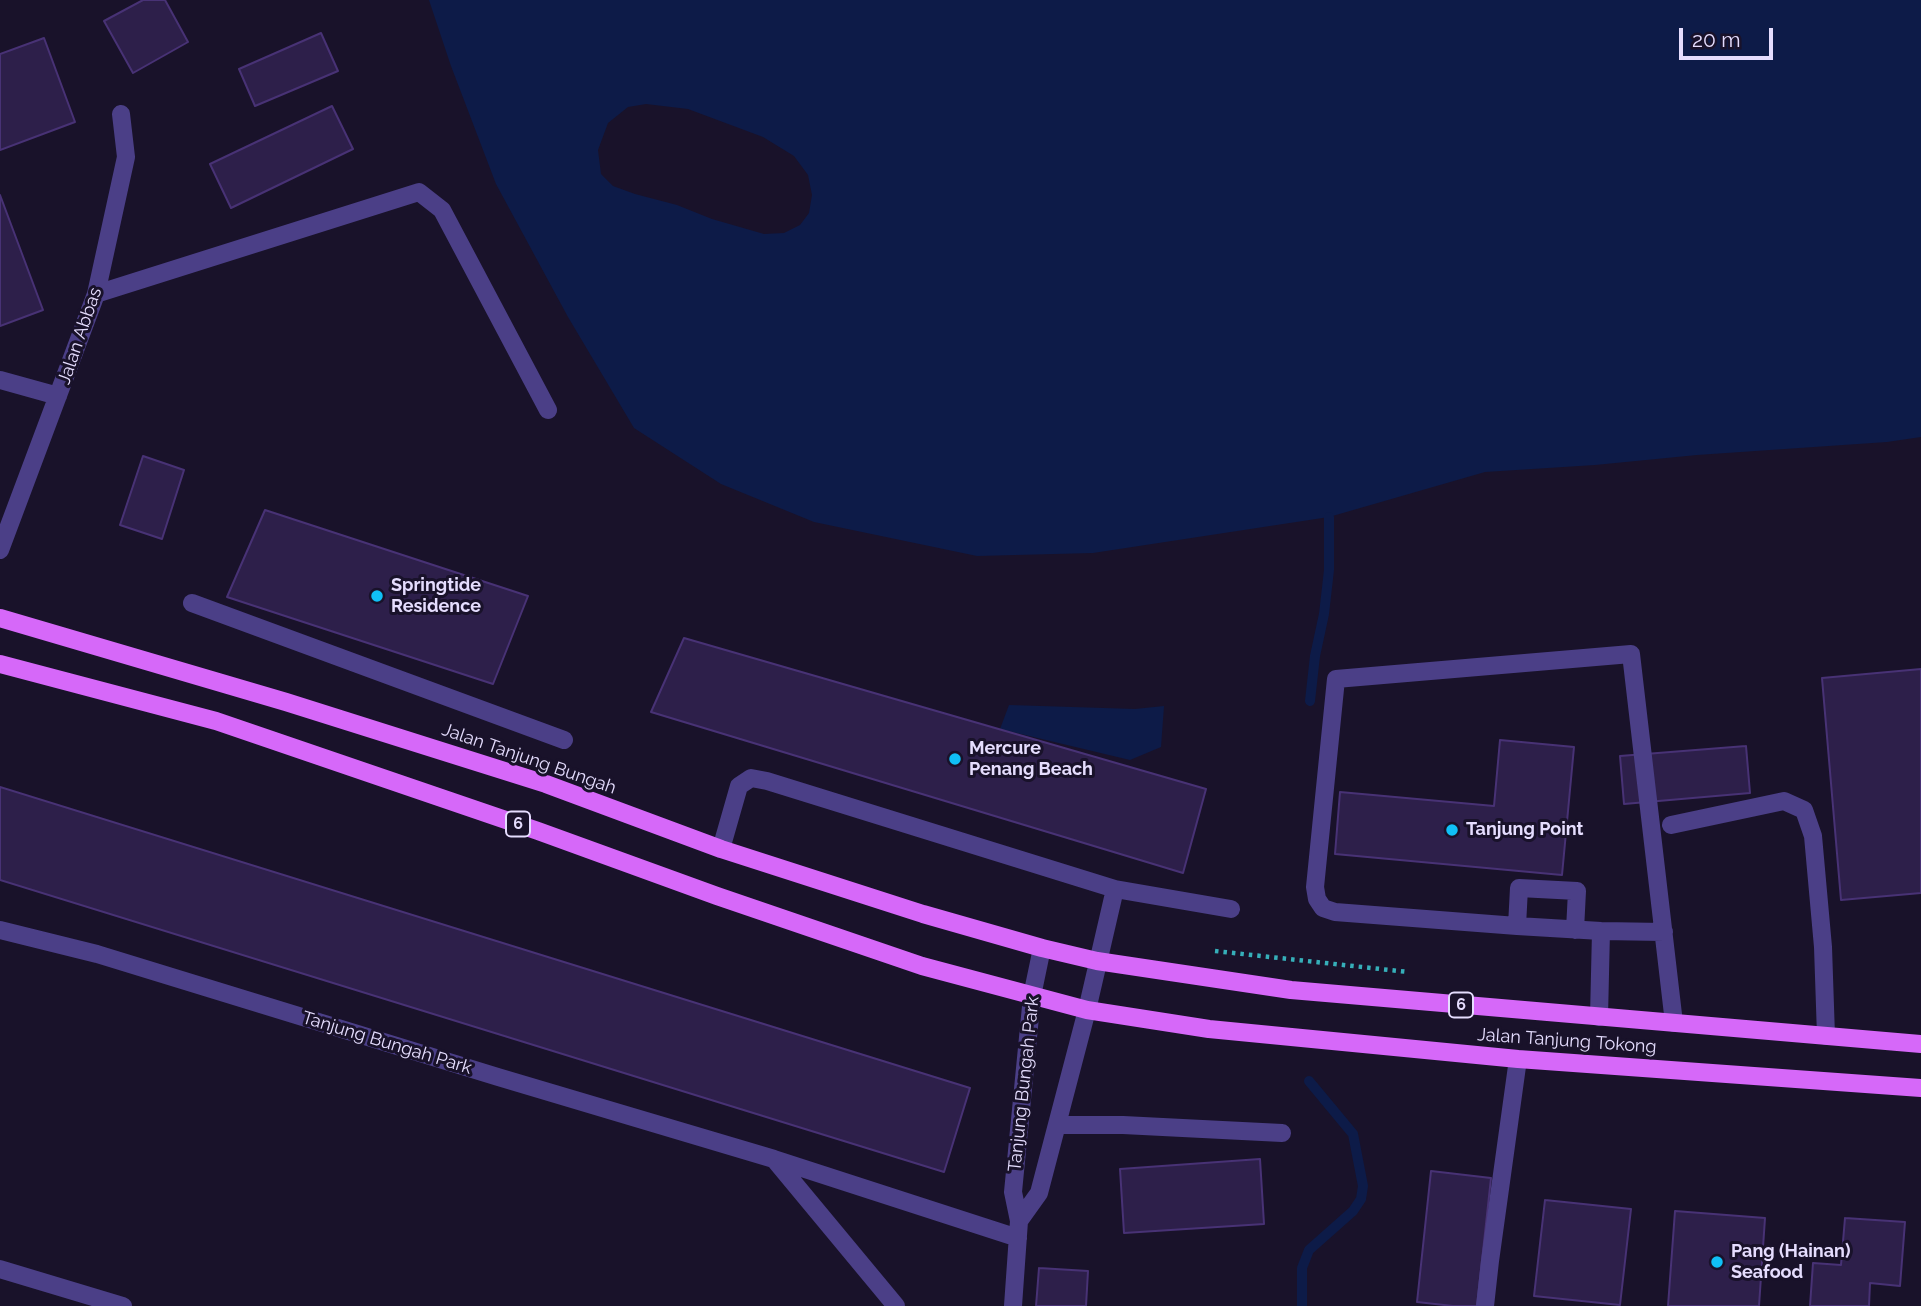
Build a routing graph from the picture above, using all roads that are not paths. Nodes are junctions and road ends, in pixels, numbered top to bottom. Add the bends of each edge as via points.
1 (121, 114) dead end
2 (96, 294) junction
3 (0, 380) edge
4 (58, 396) junction
5 (548, 410) dead end
6 (0, 550) edge
7 (192, 603) dead end
8 (0, 618) edge
9 (0, 664) edge
10 (564, 740) dead end
11 (1671, 825) dead end
12 (721, 849) junction
13 (1115, 889) junction
14 (1231, 909) dead end
15 (1517, 926) junction
16 (0, 930) edge
17 (1575, 930) junction
18 (1601, 931) junction
19 (1664, 932) junction
20 (1042, 948) junction
21 (1097, 961) junction
22 (1032, 996) junction
23 (1087, 1010) junction
24 (1599, 1017) junction
25 (1674, 1023) junction
26 (1826, 1036) junction
27 (1921, 1044) edge
28 (1518, 1059) junction
29 (1921, 1088) edge
30 (1057, 1125) junction
31 (1282, 1133) dead end
32 (774, 1159) junction
33 (1019, 1229) junction
34 (0, 1269) edge
35 (122, 1306) edge
36 (896, 1306) edge
37 (1013, 1306) edge
38 (1485, 1306) edge

1 - 2 street, Jalan Abbas via 126,157
2 - 4 street, Jalan Abbas
2 - 5 street via 419,192 442,210
3 - 4 street
4 - 6 street, Jalan Abbas
7 - 10 street
8 - 12 main road, Jalan Tanjung Bungah / 6 via 520,776
9 - 22 main road, 6 via 216,721 922,966
11 - 26 street via 1784,801 1804,810 1813,836
12 - 13 street via 738,786 751,778
12 - 20 main road, Jalan Tanjung Bungah / 6
13 - 14 street
13 - 21 street, Tanjung Bungah Park
15 - 17 street
15 - 17 street via 1519,888 1577,891
15 - 19 street via 1323,908 1315,887 1336,679 1631,654
16 - 32 street, Tanjung Bungah Park via 97,954
17 - 18 street
18 - 19 street
18 - 24 street
19 - 25 street
20 - 21 main road, 6
20 - 22 street, Tanjung Bungah Park
21 - 23 street, Tanjung Bungah Park
21 - 24 main road, Jalan Tanjung Tokong / 6 via 1291,990
22 - 23 main road, 6
22 - 33 street, Tanjung Bungah Park via 1013,1192
23 - 28 main road, Jalan Tanjung Tokong / 6 via 1209,1029
23 - 30 street, Tanjung Bungah Park
24 - 25 main road, Jalan Tanjung Tokong / 6
25 - 26 main road, Jalan Tanjung Tokong / 6
26 - 27 main road, Jalan Tanjung Tokong / 6
28 - 29 main road, Jalan Tanjung Tokong / 6
28 - 38 street
30 - 31 street
30 - 33 street, Tanjung Bungah Park via 1039,1193
32 - 33 street, Tanjung Bungah Park
32 - 36 street
33 - 37 street, Tanjung Bungah Park
34 - 35 street

